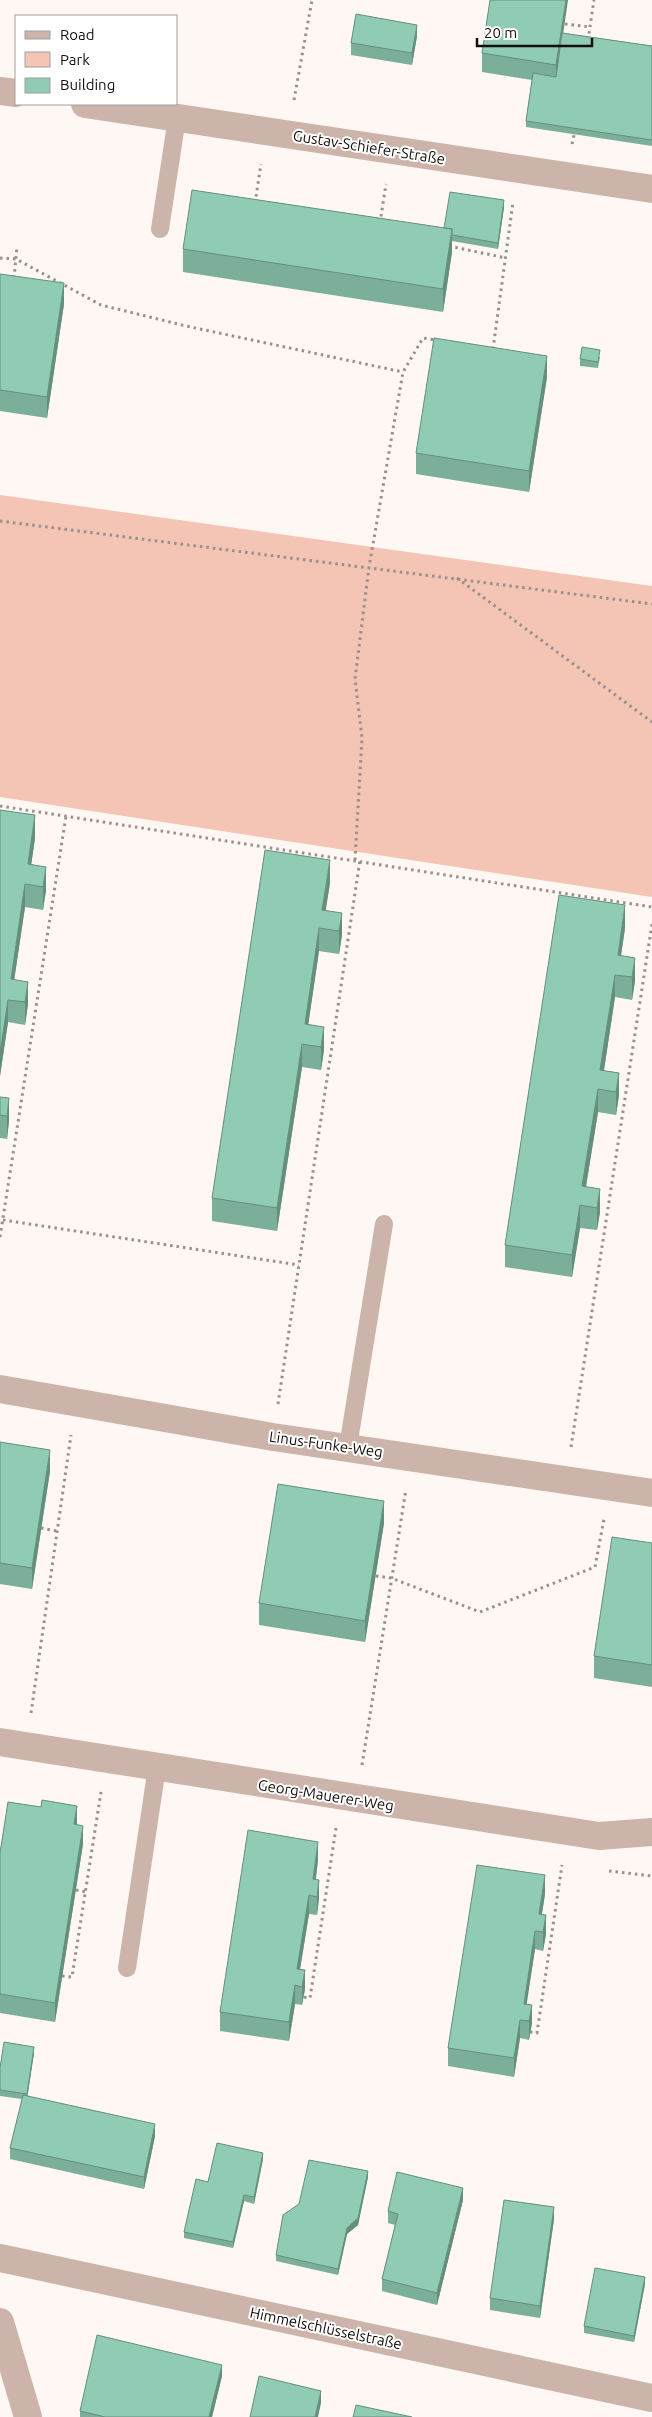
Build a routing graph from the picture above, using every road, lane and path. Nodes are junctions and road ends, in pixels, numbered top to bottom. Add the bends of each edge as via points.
1 (312, 0) edge
2 (594, 0) edge
3 (565, 24) edge
4 (590, 27) junction
5 (587, 43) edge
6 (0, 91) edge
7 (15, 93) edge
8 (92, 105) edge
9 (177, 118) junction
10 (288, 134) junction
11 (390, 150) junction
12 (518, 169) junction
13 (652, 189) edge
14 (245, 202) edge
15 (264, 205) edge
16 (371, 222) edge
17 (380, 223) junction
18 (390, 225) edge
19 (160, 230) dead end
20 (445, 245) edge
21 (16, 247) dead end
22 (0, 258) edge
23 (506, 258) junction
24 (16, 260) junction
25 (13, 288) edge
26 (440, 341) edge
27 (485, 348) edge
28 (403, 372) junction
29 (0, 521) edge
30 (369, 567) junction
31 (456, 578) junction
32 (652, 604) edge
33 (652, 722) edge
34 (0, 806) edge
35 (66, 816) junction
36 (355, 860) junction
37 (360, 860) junction
38 (652, 907) edge
39 (652, 924) edge
40 (3, 1220) junction
41 (384, 1224) dead end
42 (0, 1237) edge
43 (299, 1265) junction
44 (0, 1389) edge
45 (76, 1402) junction
46 (273, 1437) junction
47 (348, 1448) junction
48 (412, 1457) junction
49 (566, 1479) junction
50 (609, 1486) junction
51 (652, 1493) edge
52 (41, 1528) edge
53 (56, 1531) junction
54 (376, 1576) edge
55 (391, 1578) junction
56 (13, 1744) edge
57 (157, 1767) junction
58 (101, 1790) dead end
59 (349, 1799) junction
60 (568, 1832) junction
61 (652, 1832) edge
62 (604, 1871) dead end
63 (652, 1876) edge
64 (76, 1890) edge
65 (86, 1892) junction
66 (318, 1906) edge
67 (324, 1908) junction
68 (544, 1942) edge
69 (550, 1943) junction
70 (127, 1968) dead end
71 (62, 1976) edge
72 (304, 1997) edge
73 (530, 2032) edge
74 (0, 2258) edge
75 (0, 2322) edge
76 (652, 2398) edge
77 (28, 2417) edge

1 - 10 path
2 - 4 path
3 - 4 path
4 - 5 path
6 - 7 street
8 - 9 street, Gustav-Schiefer-Straße
9 - 10 street, Gustav-Schiefer-Straße
9 - 19 lane
10 - 11 street, Gustav-Schiefer-Straße
11 - 12 street, Gustav-Schiefer-Straße
11 - 17 path
12 - 13 street, Gustav-Schiefer-Straße
12 - 23 path
14 - 15 path
16 - 17 path
17 - 18 path
20 - 23 path
21 - 24 path
22 - 24 path
23 - 27 path via 493,350
24 - 25 path
24 - 28 path via 101,304 186,326
26 - 28 path via 423,338
28 - 30 path
29 - 30 path
30 - 31 path
30 - 36 path via 355,678 362,738
31 - 32 path
31 - 33 path
34 - 35 path
35 - 36 path
35 - 40 path
36 - 37 path
37 - 38 path
37 - 43 path
39 - 49 path
40 - 42 path
40 - 43 path
41 - 47 lane
43 - 46 path
44 - 45 street, Linus-Funke-Weg
45 - 46 street, Linus-Funke-Weg
45 - 53 path
46 - 47 street, Linus-Funke-Weg
47 - 48 street, Linus-Funke-Weg
48 - 49 street, Linus-Funke-Weg
48 - 55 path
49 - 50 street, Linus-Funke-Weg
50 - 51 street, Linus-Funke-Weg
50 - 55 path via 595,1567 480,1612
52 - 53 path
53 - 56 path
54 - 55 path
55 - 59 path
56 - 57 street, Georg-Mauerer-Weg
57 - 59 street, Georg-Mauerer-Weg
57 - 70 lane
58 - 65 path
59 - 60 street, Georg-Mauerer-Weg
59 - 67 path
60 - 61 street, Georg-Mauerer-Weg via 599,1836
60 - 69 path
62 - 63 path
64 - 65 path
65 - 71 path via 72,1977
66 - 67 path
67 - 72 path via 310,1998
68 - 69 path
69 - 73 path via 537,2033
74 - 76 street, Himmelschlüsselstraße
75 - 77 street

